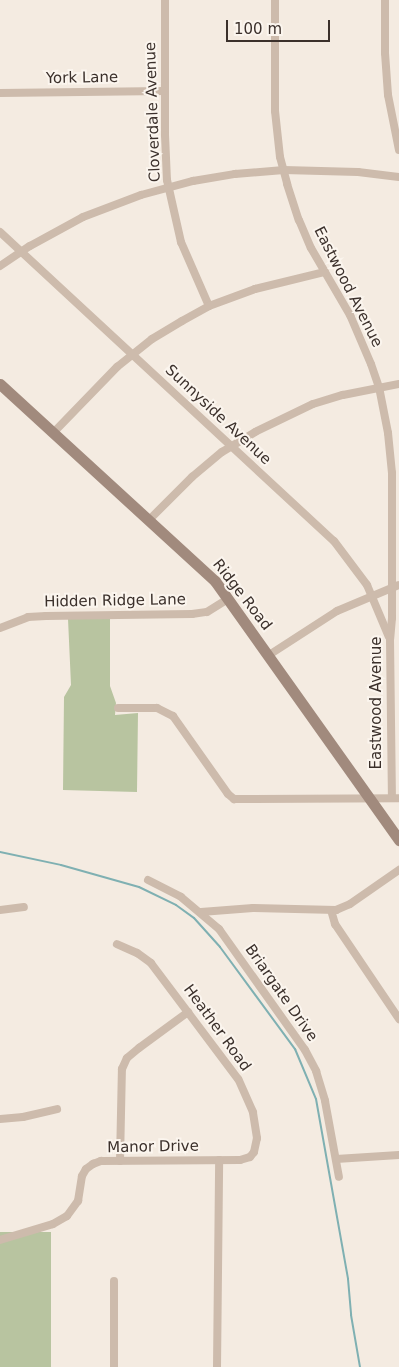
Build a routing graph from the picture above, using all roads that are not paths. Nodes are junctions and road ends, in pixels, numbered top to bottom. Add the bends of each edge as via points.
1 (165, 0) edge
2 (275, 0) edge
3 (385, 0) edge
4 (164, 91) junction
5 (0, 93) edge
6 (399, 150) edge
7 (284, 170) junction
8 (399, 177) edge
9 (169, 187) junction
10 (0, 232) edge
11 (21, 252) junction
12 (0, 266) edge
13 (325, 272) junction
14 (209, 306) junction
15 (133, 354) junction
16 (0, 384) edge
17 (399, 384) edge
18 (379, 387) junction
19 (54, 432) junction
20 (232, 446) junction
21 (149, 520) junction
22 (396, 586) edge
23 (371, 595) junction
24 (228, 600) junction
25 (0, 628) edge
26 (390, 639) junction
27 (268, 655) junction
28 (118, 708) dead end
29 (368, 797) junction
30 (396, 798) edge
31 (399, 840) edge
32 (399, 870) edge
33 (148, 880) dead end
34 (24, 907) dead end
35 (0, 910) edge
36 (331, 910) junction
37 (201, 912) junction
38 (117, 944) dead end
39 (188, 1012) junction
40 (399, 1019) edge
41 (57, 1109) dead end
42 (0, 1119) edge
43 (254, 1152) joint
44 (399, 1155) edge
45 (336, 1159) junction
46 (219, 1160) junction
47 (120, 1161) junction
48 (339, 1177) dead end
49 (0, 1240) edge
50 (114, 1281) dead end
51 (114, 1367) edge
52 (217, 1367) edge

1 - 4 street, Cloverdale Avenue
2 - 7 street, Eastwood Avenue via 275,111
3 - 6 street via 388,95
4 - 5 street, York Lane
4 - 9 street, Cloverdale Avenue
7 - 8 street
7 - 9 street via 235,174
7 - 13 street, Eastwood Avenue via 299,220
9 - 11 street via 83,217
9 - 14 street, Cloverdale Avenue via 186,255
10 - 11 street, Sunnyside Avenue
11 - 12 street
11 - 15 street, Sunnyside Avenue
13 - 14 street via 255,289
13 - 18 street, Eastwood Avenue via 359,334
14 - 15 street via 182,320
15 - 19 street via 104,379
15 - 20 street, Sunnyside Avenue
16 - 19 street, Ridge Road
17 - 18 street
18 - 20 street via 313,404 272,422
18 - 22 street, Eastwood Avenue via 392,474
19 - 21 street, Ridge Road
20 - 21 street via 192,477
20 - 23 street, Sunnyside Avenue via 334,541 357,570
21 - 24 street, Ridge Road via 204,569
22 - 23 street
22 - 26 street, Eastwood Avenue
23 - 26 street, Sunnyside Avenue
23 - 27 street via 323,620
24 - 25 street, Hidden Ridge Lane via 208,612 192,614 28,617
24 - 27 street, Ridge Road
26 - 30 street, Eastwood Avenue
27 - 29 street, Ridge Road
28 - 29 street via 157,708 173,716 234,798 316,800
29 - 30 street
29 - 31 street, Ridge Road
32 - 36 street via 350,904
33 - 37 street, Briargate Drive via 181,897
34 - 35 street
36 - 37 street via 253,908
36 - 40 street via 335,924
37 - 45 street, Briargate Drive via 227,940 305,1050 326,1101
38 - 39 street, Heather Road via 151,963
39 - 43 street, Heather Road via 245,1092 253,1112 257,1138
39 - 47 street via 127,1058 122,1069
41 - 42 street
43 - 46 street, Manor Drive via 246,1159
44 - 45 street
45 - 48 street, Briargate Drive
46 - 47 street, Manor Drive
46 - 52 street
47 - 49 street, Manor Drive via 102,1161 86,1169 78,1202 60,1221
50 - 51 street

